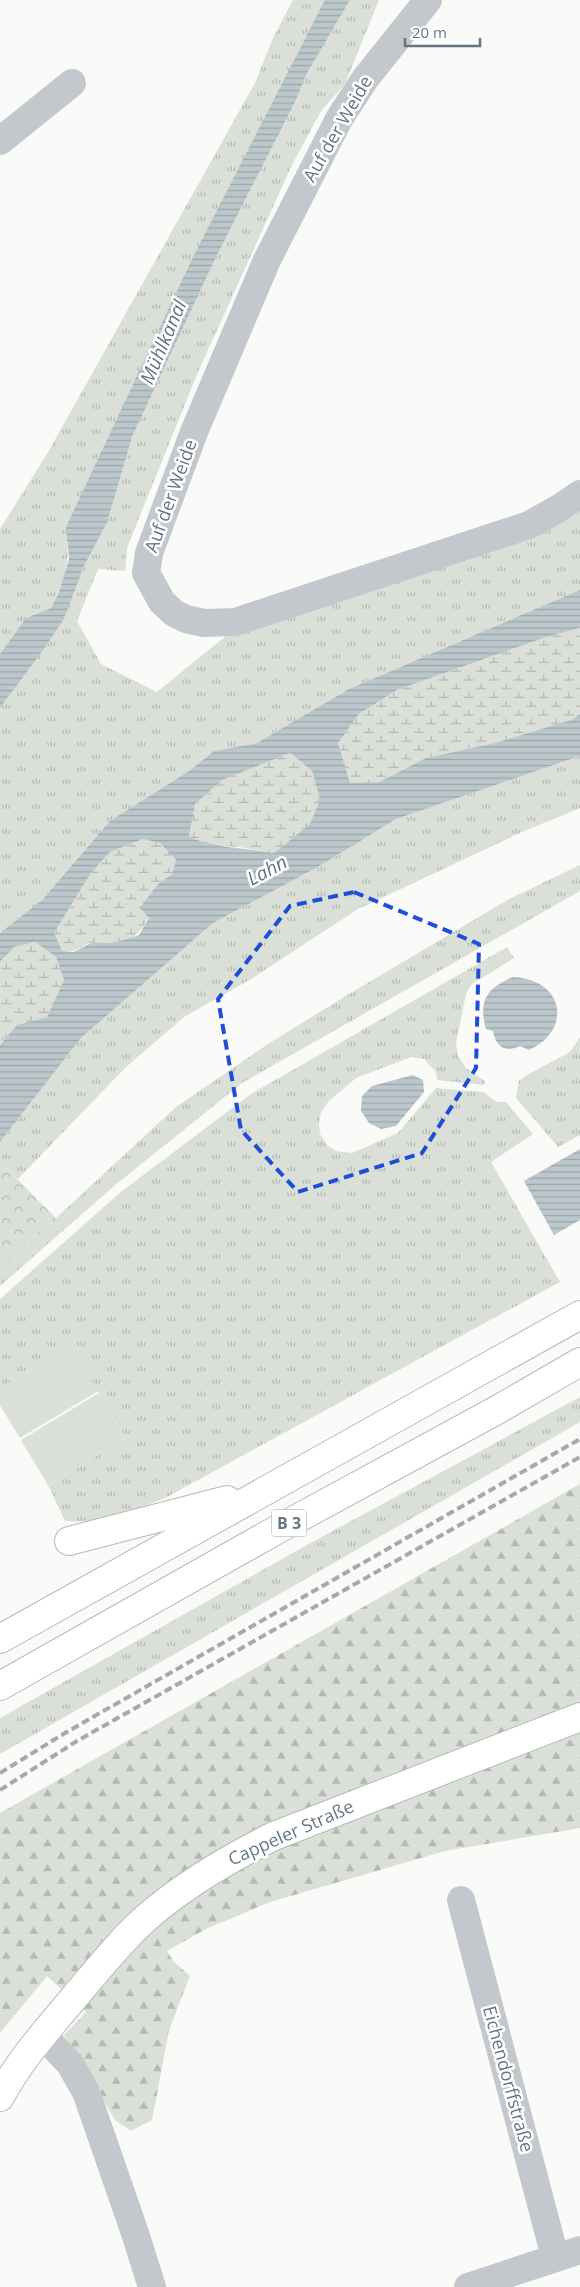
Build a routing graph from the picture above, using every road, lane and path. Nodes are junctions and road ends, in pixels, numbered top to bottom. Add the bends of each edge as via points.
1 (428, 0) edge
2 (72, 83) dead end
3 (0, 140) edge
4 (580, 494) edge
5 (580, 1315) edge
6 (580, 1362) edge
7 (264, 1490) junction
8 (69, 1541) dead end
9 (0, 1639) edge
10 (0, 1686) edge
11 (580, 1717) edge
12 (461, 1900) dead end
13 (42, 2034) junction
14 (0, 2097) edge
15 (567, 2254) edge
16 (152, 2287) edge
17 (468, 2287) edge

1 - 4 street, Auf der Weide via 365,79 339,120 267,260 194,432 149,553 146,573 162,602 174,613 204,623 235,622 529,525
2 - 3 street
5 - 7 main road, B 3
6 - 10 main road, B 3
7 - 8 main road
7 - 9 main road, B 3
11 - 13 main road, Cappeler Straße via 274,1836 230,1858 184,1887 145,1919
12 - 15 street, Eichendorffstraße
13 - 14 main road, Cappeler Straße
13 - 16 street via 70,2064 86,2092
15 - 17 street

